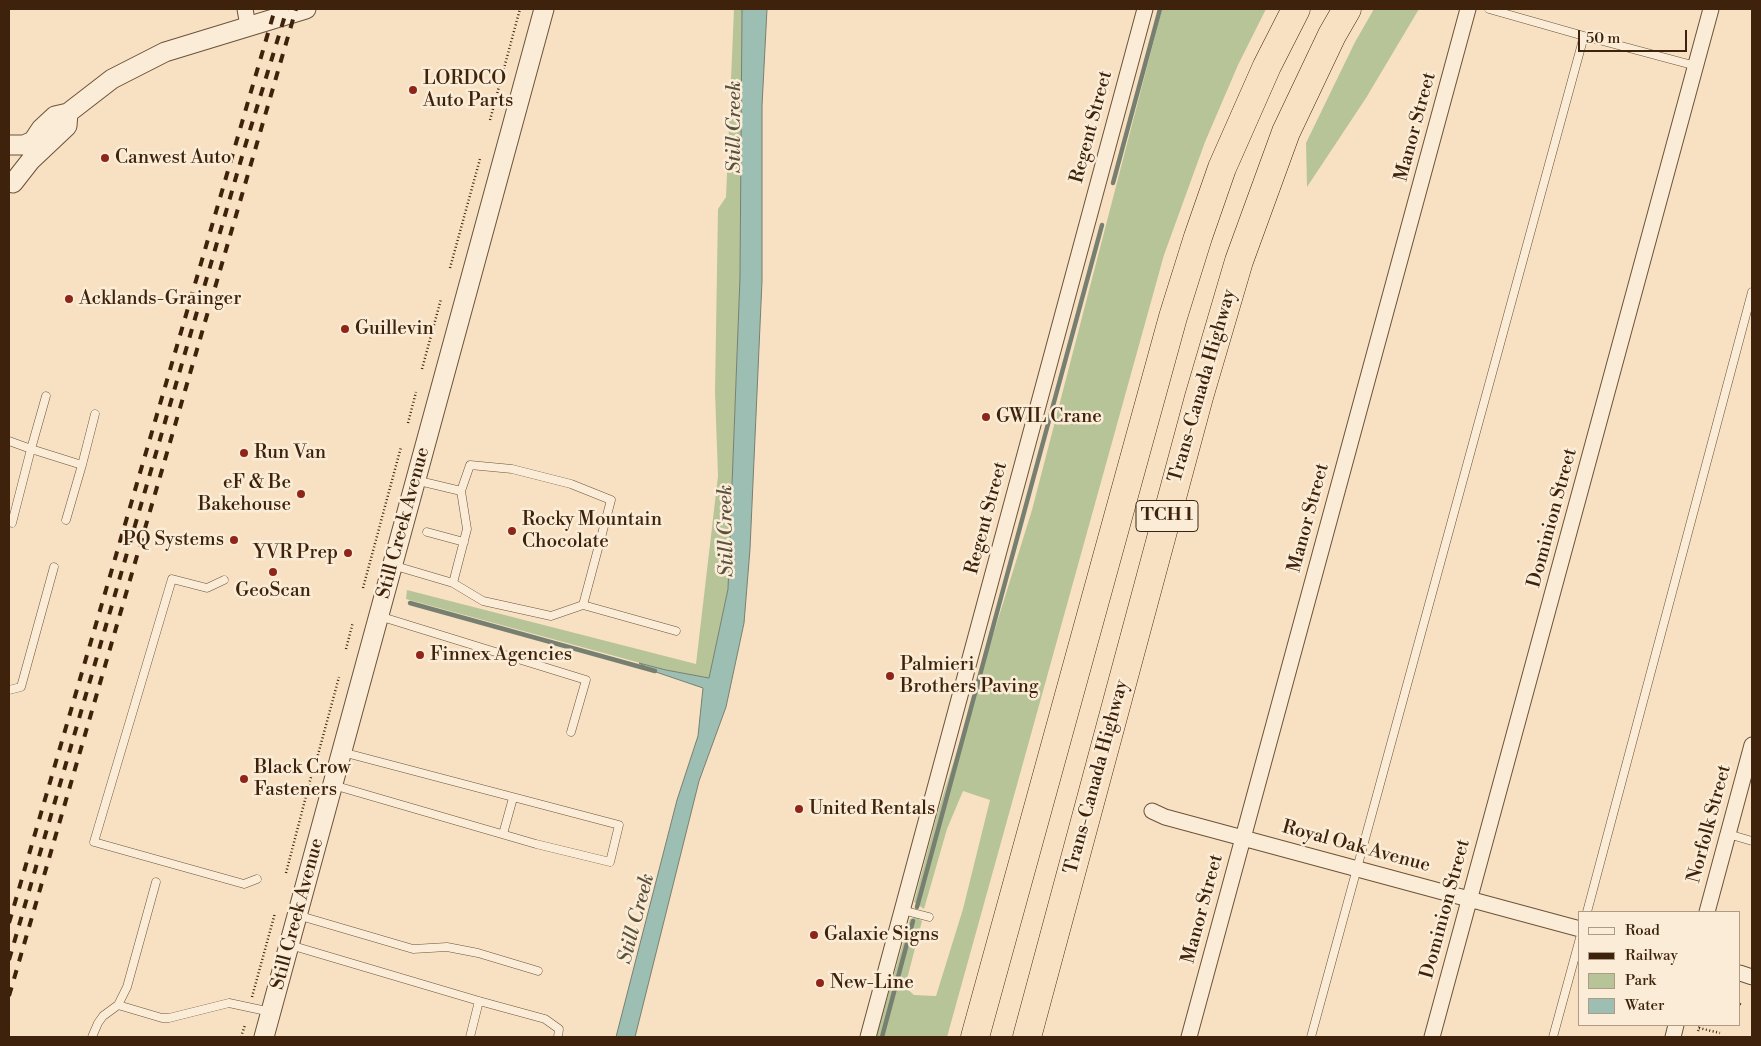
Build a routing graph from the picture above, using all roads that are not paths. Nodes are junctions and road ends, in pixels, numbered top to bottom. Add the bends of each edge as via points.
1 (306, 9) edge
2 (544, 9) edge
3 (1145, 9) edge
4 (1296, 9) edge
5 (1347, 9) edge
6 (1468, 9) edge
7 (1489, 9) edge
8 (1711, 9) edge
9 (247, 17) edge
10 (1584, 36) junction
11 (1696, 66) junction
12 (68, 113) junction
13 (40, 129) junction
14 (9, 132) edge
15 (9, 146) edge
16 (11, 185) edge
17 (1752, 292) edge
18 (46, 396) dead end
19 (95, 414) dead end
20 (9, 441) edge
21 (31, 449) junction
22 (82, 465) junction
23 (415, 480) junction
24 (461, 491) junction
25 (66, 520) dead end
26 (12, 523) dead end
27 (427, 532) dead end
28 (464, 542) junction
29 (392, 565) junction
30 (54, 567) dead end
31 (224, 580) dead end
32 (453, 583) junction
33 (583, 605) junction
34 (379, 616) junction
35 (676, 632) dead end
36 (9, 690) edge
37 (571, 732) dead end
38 (1752, 745) edge
39 (342, 752) junction
40 (333, 785) junction
41 (513, 798) junction
42 (1152, 810) dead end
43 (503, 834) junction
44 (1728, 834) junction
45 (1243, 837) junction
46 (1752, 841) edge
47 (1357, 868) junction
48 (257, 879) dead end
49 (156, 882) dead end
50 (1470, 898) junction
51 (902, 910) junction
52 (1587, 911) edge
53 (1707, 911) edge
54 (297, 915) junction
55 (930, 917) dead end
56 (1578, 928) edge
57 (289, 944) junction
58 (1578, 945) edge
59 (538, 971) dead end
60 (479, 1001) junction
61 (118, 1005) junction
62 (271, 1012) junction
63 (92, 1037) edge
64 (264, 1037) edge
65 (470, 1037) edge
66 (558, 1037) edge
67 (868, 1037) edge
68 (975, 1037) edge
69 (1027, 1037) edge
70 (1189, 1037) edge
71 (1311, 1037) edge
72 (1432, 1037) edge
73 (1553, 1037) edge

1 - 9 street
2 - 23 street, Still Creek Avenue
3 - 51 street, Regent Street
4 - 68 highway, TCH 1 via 1222,168 1198,237 1170,327
5 - 69 highway, Trans-Canada Highway / TCH 1 via 1286,132 1238,261
6 - 45 street, Manor Street
7 - 10 lane
8 - 11 street, Dominion Street
9 - 12 street via 112,79
10 - 11 lane
10 - 47 lane
11 - 50 street, Dominion Street
12 - 13 street via 55,116
12 - 16 street via 68,126 30,160
13 - 14 street via 25,135
13 - 15 street via 33,141
15 - 16 street via 17,164
17 - 52 lane
18 - 21 lane
19 - 22 lane
20 - 21 lane
21 - 22 lane
21 - 26 lane
22 - 25 lane
23 - 24 lane
23 - 29 street, Still Creek Avenue
24 - 28 lane via 467,529
24 - 33 lane via 470,465 512,469 571,484 611,500
27 - 28 lane
28 - 32 lane
29 - 32 lane
29 - 34 street, Still Creek Avenue
30 - 36 lane via 22,686
31 - 48 lane via 207,588 172,579 94,842 244,884
32 - 33 lane via 482,601 551,616
33 - 35 lane
34 - 37 lane via 586,680
34 - 39 street, Still Creek Avenue
38 - 44 street, Norfolk Street
39 - 40 street, Still Creek Avenue
39 - 41 lane
40 - 43 lane
40 - 54 street, Still Creek Avenue
41 - 43 lane
41 - 43 lane via 619,825 610,862
42 - 45 street, Royal Oak Avenue via 1165,817
44 - 46 lane
44 - 53 street, Norfolk Street
45 - 47 street, Royal Oak Avenue
45 - 70 street, Manor Street
47 - 50 street, Royal Oak Avenue
47 - 71 lane
49 - 61 lane via 127,987
50 - 56 street, Royal Oak Avenue
50 - 72 street, Dominion Street
51 - 55 lane
51 - 67 street, Regent Street
54 - 57 street, Still Creek Avenue
54 - 59 lane via 413,949 447,947
57 - 60 lane
57 - 62 street, Still Creek Avenue
58 - 73 lane
60 - 65 lane
60 - 66 lane via 545,1019 559,1029
61 - 62 lane via 162,1018 230,1003
61 - 63 lane via 98,1023
62 - 64 street, Still Creek Avenue

